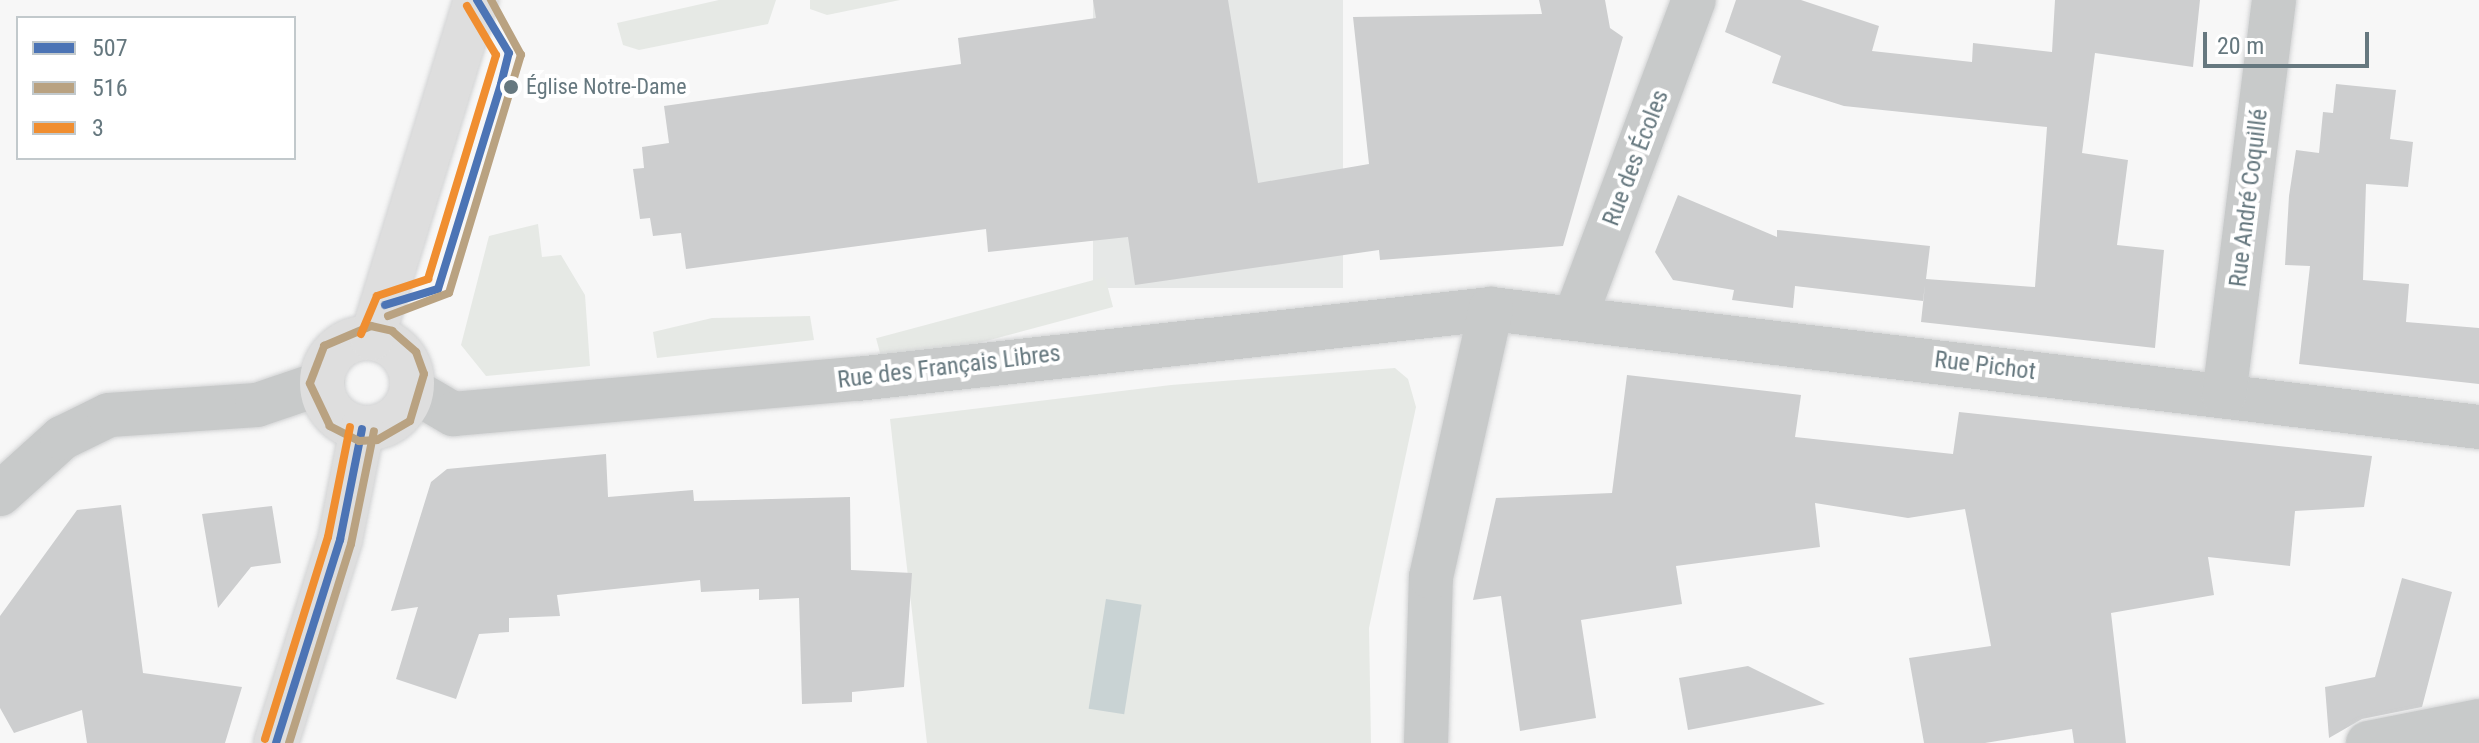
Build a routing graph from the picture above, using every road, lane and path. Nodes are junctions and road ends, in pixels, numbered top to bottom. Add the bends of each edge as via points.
1 (476, 0) edge
2 (1694, 0) edge
3 (2274, 0) edge
4 (1491, 309) junction
5 (1576, 315) junction
6 (379, 322) junction
7 (322, 383) junction
8 (412, 390) junction
9 (2224, 396) junction
10 (2479, 427) edge
11 (362, 429) junction
12 (0, 494) edge
13 (2479, 721) edge
14 (276, 743) edge
15 (1426, 743) edge
16 (2368, 743) edge

1 - 6 main road
2 - 5 street, Rue des Écoles
3 - 9 street, Rue André Coquillé
4 - 5 street, Rue Pichot
4 - 8 street, Rue des Français Libres via 857,379 453,414
4 - 15 street via 1431,577
5 - 9 street, Rue Pichot
6 - 7 main road via 332,355
6 - 8 main road via 408,361
7 - 11 main road via 329,408
7 - 12 street via 257,405 109,415 62,438
8 - 11 main road via 389,424
9 - 10 street, Rue Pichot
11 - 14 main road via 340,540
13 - 16 street

